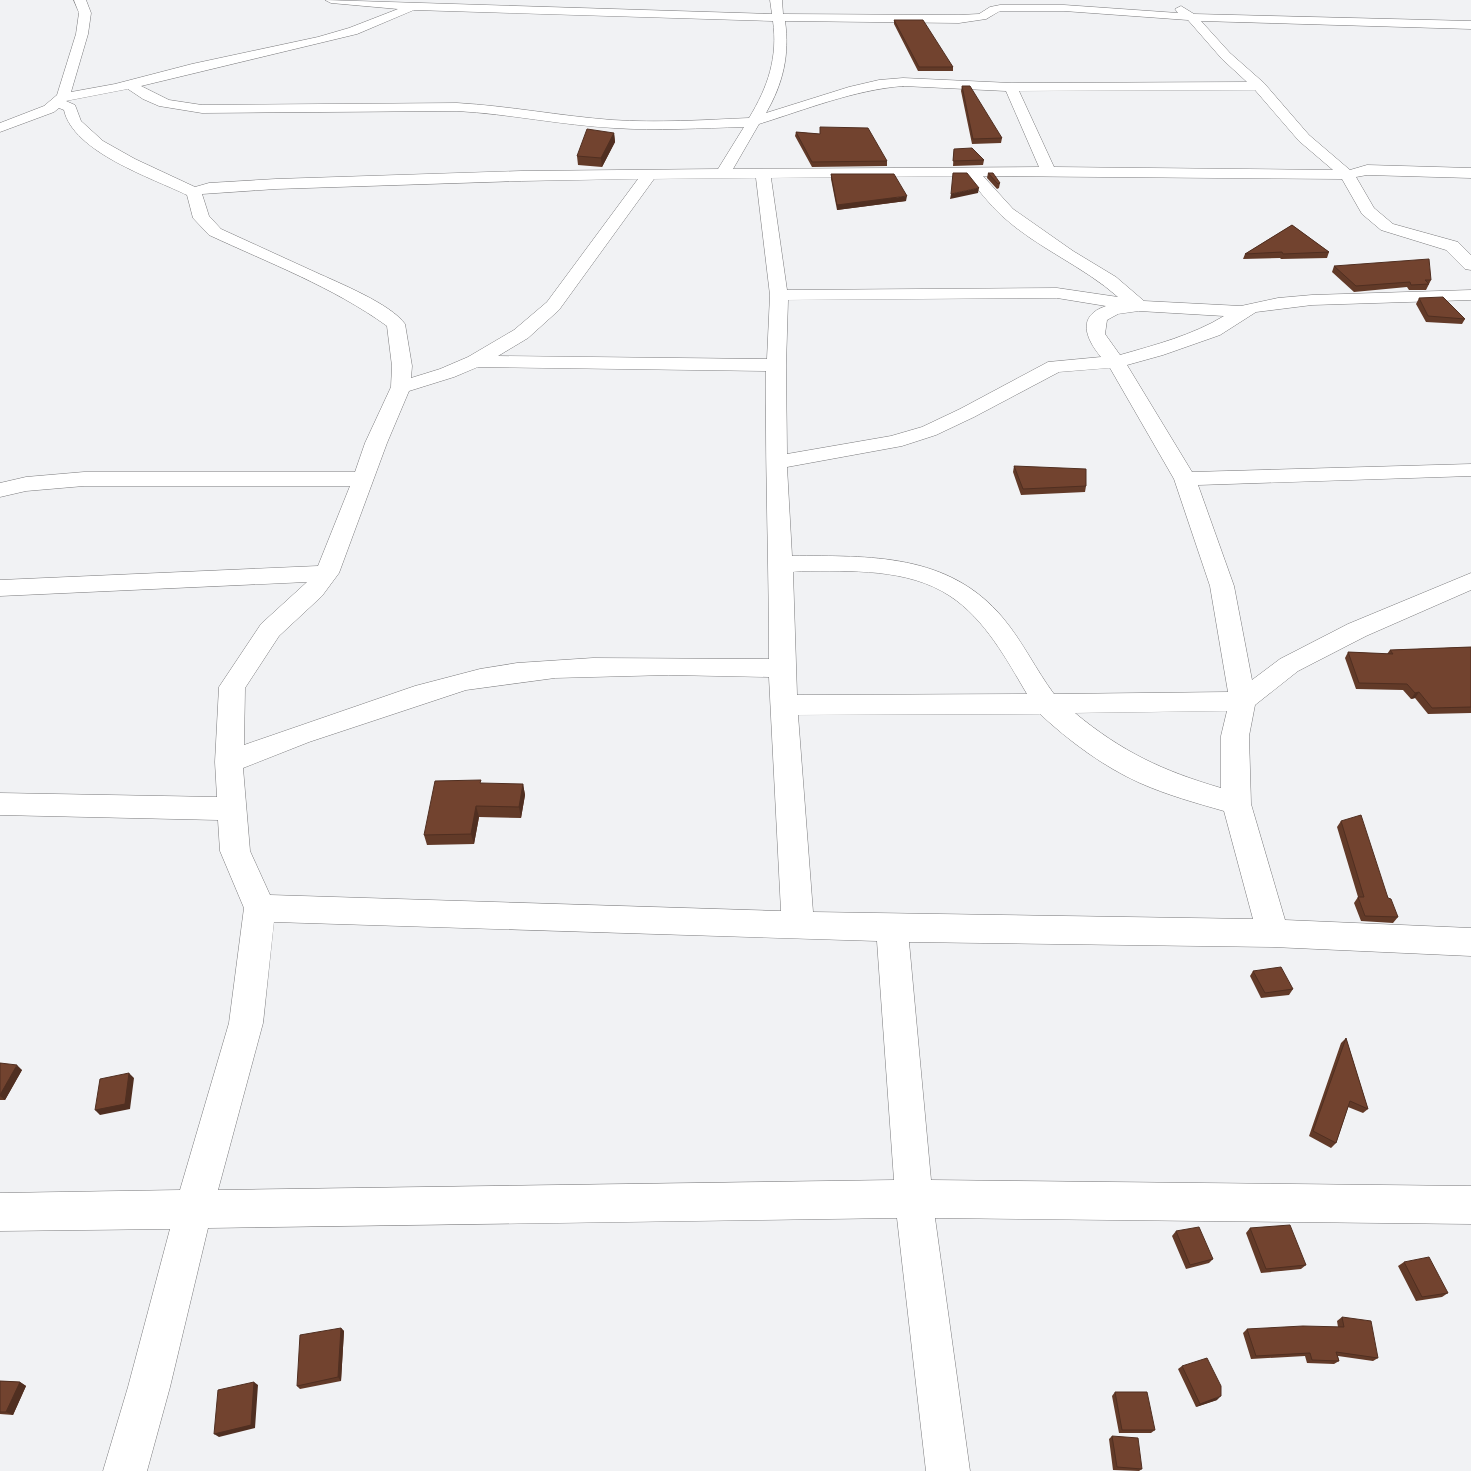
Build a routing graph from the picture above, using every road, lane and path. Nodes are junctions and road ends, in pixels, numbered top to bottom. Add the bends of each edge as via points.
1 (80, 0) edge
2 (331, 0) edge
3 (512, 0) edge
4 (776, 0) edge
5 (985, 0) edge
6 (1168, 0) edge
7 (412, 7) junction
8 (482, 9) junction
9 (994, 9) junction
10 (1191, 16) junction
11 (778, 19) junction
12 (1471, 25) edge
13 (130, 84) junction
14 (1259, 86) junction
15 (1012, 88) junction
16 (63, 102) junction
17 (753, 122) junction
18 (0, 128) edge
19 (971, 171) junction
20 (1048, 171) junction
21 (1416, 172) junction
22 (763, 173) junction
23 (1471, 173) edge
24 (650, 174) junction
25 (722, 174) junction
26 (1347, 175) junction
27 (194, 192) junction
28 (1361, 197) junction
29 (1471, 265) edge
30 (779, 295) junction
31 (1471, 295) edge
32 (1139, 306) junction
33 (1245, 312) junction
34 (475, 361) junction
35 (1115, 362) junction
36 (776, 365) junction
37 (401, 387) junction
38 (776, 462) junction
39 (1471, 470) edge
40 (364, 479) junction
41 (1185, 480) junction
42 (0, 490) edge
43 (781, 564) junction
44 (327, 573) junction
45 (1471, 581) edge
46 (0, 588) edge
47 (782, 668) junction
48 (1243, 701) junction
49 (1048, 704) junction
50 (784, 705) junction
51 (229, 762) junction
52 (0, 804) edge
53 (1236, 804) junction
54 (231, 809) junction
55 (260, 908) junction
56 (798, 924) junction
57 (892, 928) junction
58 (1273, 934) junction
59 (1469, 946) edge
60 (914, 1199) junction
61 (1471, 1204) edge
62 (194, 1208) junction
63 (0, 1212) edge
64 (125, 1471) edge
65 (948, 1471) edge

1 - 16 street via 85,13 82,34
2 - 7 street
3 - 8 street
4 - 11 street
5 - 9 street
6 - 10 street
7 - 8 street
7 - 13 street via 353,31
8 - 11 street
9 - 10 street via 1064,8
9 - 11 street via 982,17 959,19
10 - 12 street
10 - 14 street via 1226,56
11 - 17 street via 781,39 776,79
13 - 16 street
13 - 17 street via 149,98 177,106 202,108 457,107 630,126
14 - 15 street
14 - 26 street via 1304,138
15 - 17 street via 903,82 879,84
15 - 20 street
16 - 18 street
16 - 27 street via 79,128 111,151
17 - 25 street
19 - 20 street
19 - 22 street
19 - 32 street via 1007,212 1110,281
20 - 26 street
21 - 23 street
21 - 26 street via 1367,170
21 - 28 street
22 - 25 street
22 - 30 street
24 - 25 street
24 - 27 street via 276,184 209,188
24 - 34 street via 553,306 521,334
26 - 28 street
27 - 37 street via 202,218 215,232 346,293 396,324 402,366
28 - 29 street via 1368,211 1388,227 1452,246
30 - 32 street via 1057,292
30 - 36 street
31 - 33 street via 1312,300 1278,303
32 - 33 street
32 - 35 street via 1107,312 1099,316 1095,325 1095,335
33 - 35 street via 1213,331
34 - 36 street
34 - 37 street
35 - 38 street via 1055,366 967,413 895,442
35 - 41 street
36 - 38 street
37 - 40 street
38 - 43 street
39 - 41 street
40 - 42 street via 84,479 26,484
40 - 44 street
41 - 48 street via 1222,586
43 - 47 street
43 - 49 street via 873,565 949,584 975,604 1008,643
44 - 46 street
44 - 51 street via 270,630 232,687
45 - 48 street via 1358,630 1289,665
47 - 50 street
47 - 51 street via 648,666 563,669 478,678 285,739
48 - 49 street
48 - 53 street via 1235,736
49 - 50 street
49 - 53 street via 1111,753 1150,775
50 - 56 street
51 - 54 street
52 - 54 street
53 - 58 street
54 - 55 street via 234,851
55 - 56 street
55 - 62 street via 246,1022
56 - 57 street
57 - 58 street
57 - 60 street
58 - 59 street
60 - 61 street
60 - 62 street
60 - 65 street
62 - 63 street
62 - 64 street

